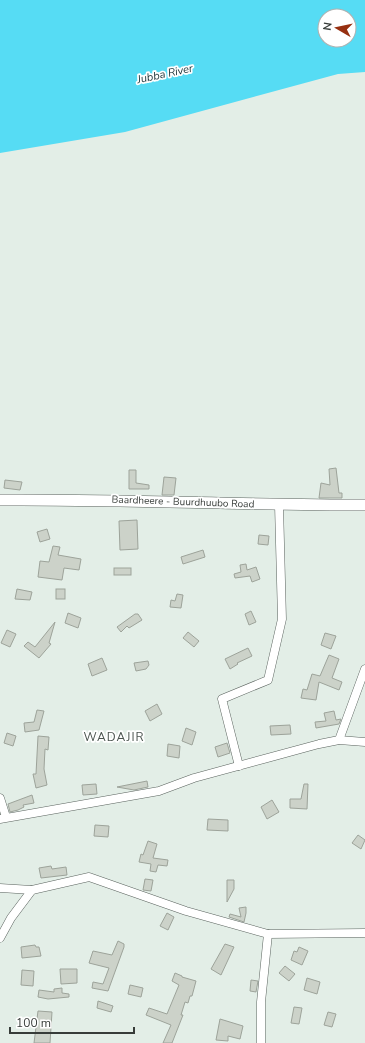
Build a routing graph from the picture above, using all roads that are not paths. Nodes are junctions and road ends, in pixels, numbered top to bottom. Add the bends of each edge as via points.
1 (0, 500) edge
2 (279, 505) junction
3 (365, 505) edge
4 (365, 670) edge
5 (339, 740) junction
6 (365, 742) edge
7 (239, 766) junction
8 (0, 798) edge
9 (3, 818) edge
10 (0, 888) edge
11 (32, 890) junction
12 (365, 933) edge
13 (268, 934) junction
14 (0, 938) edge
15 (261, 1043) edge

1 - 2 main road, Baardheere - Buurdhuubo Road
2 - 3 main road, Baardheere - Buurdhuubo Road
2 - 7 street via 282,619 268,680 222,699
4 - 5 street
5 - 6 street
5 - 7 street
7 - 9 street via 194,778 160,792
8 - 9 street
10 - 11 street
11 - 13 street via 89,876 186,911
11 - 14 street
12 - 13 street
13 - 15 street via 260,1002

